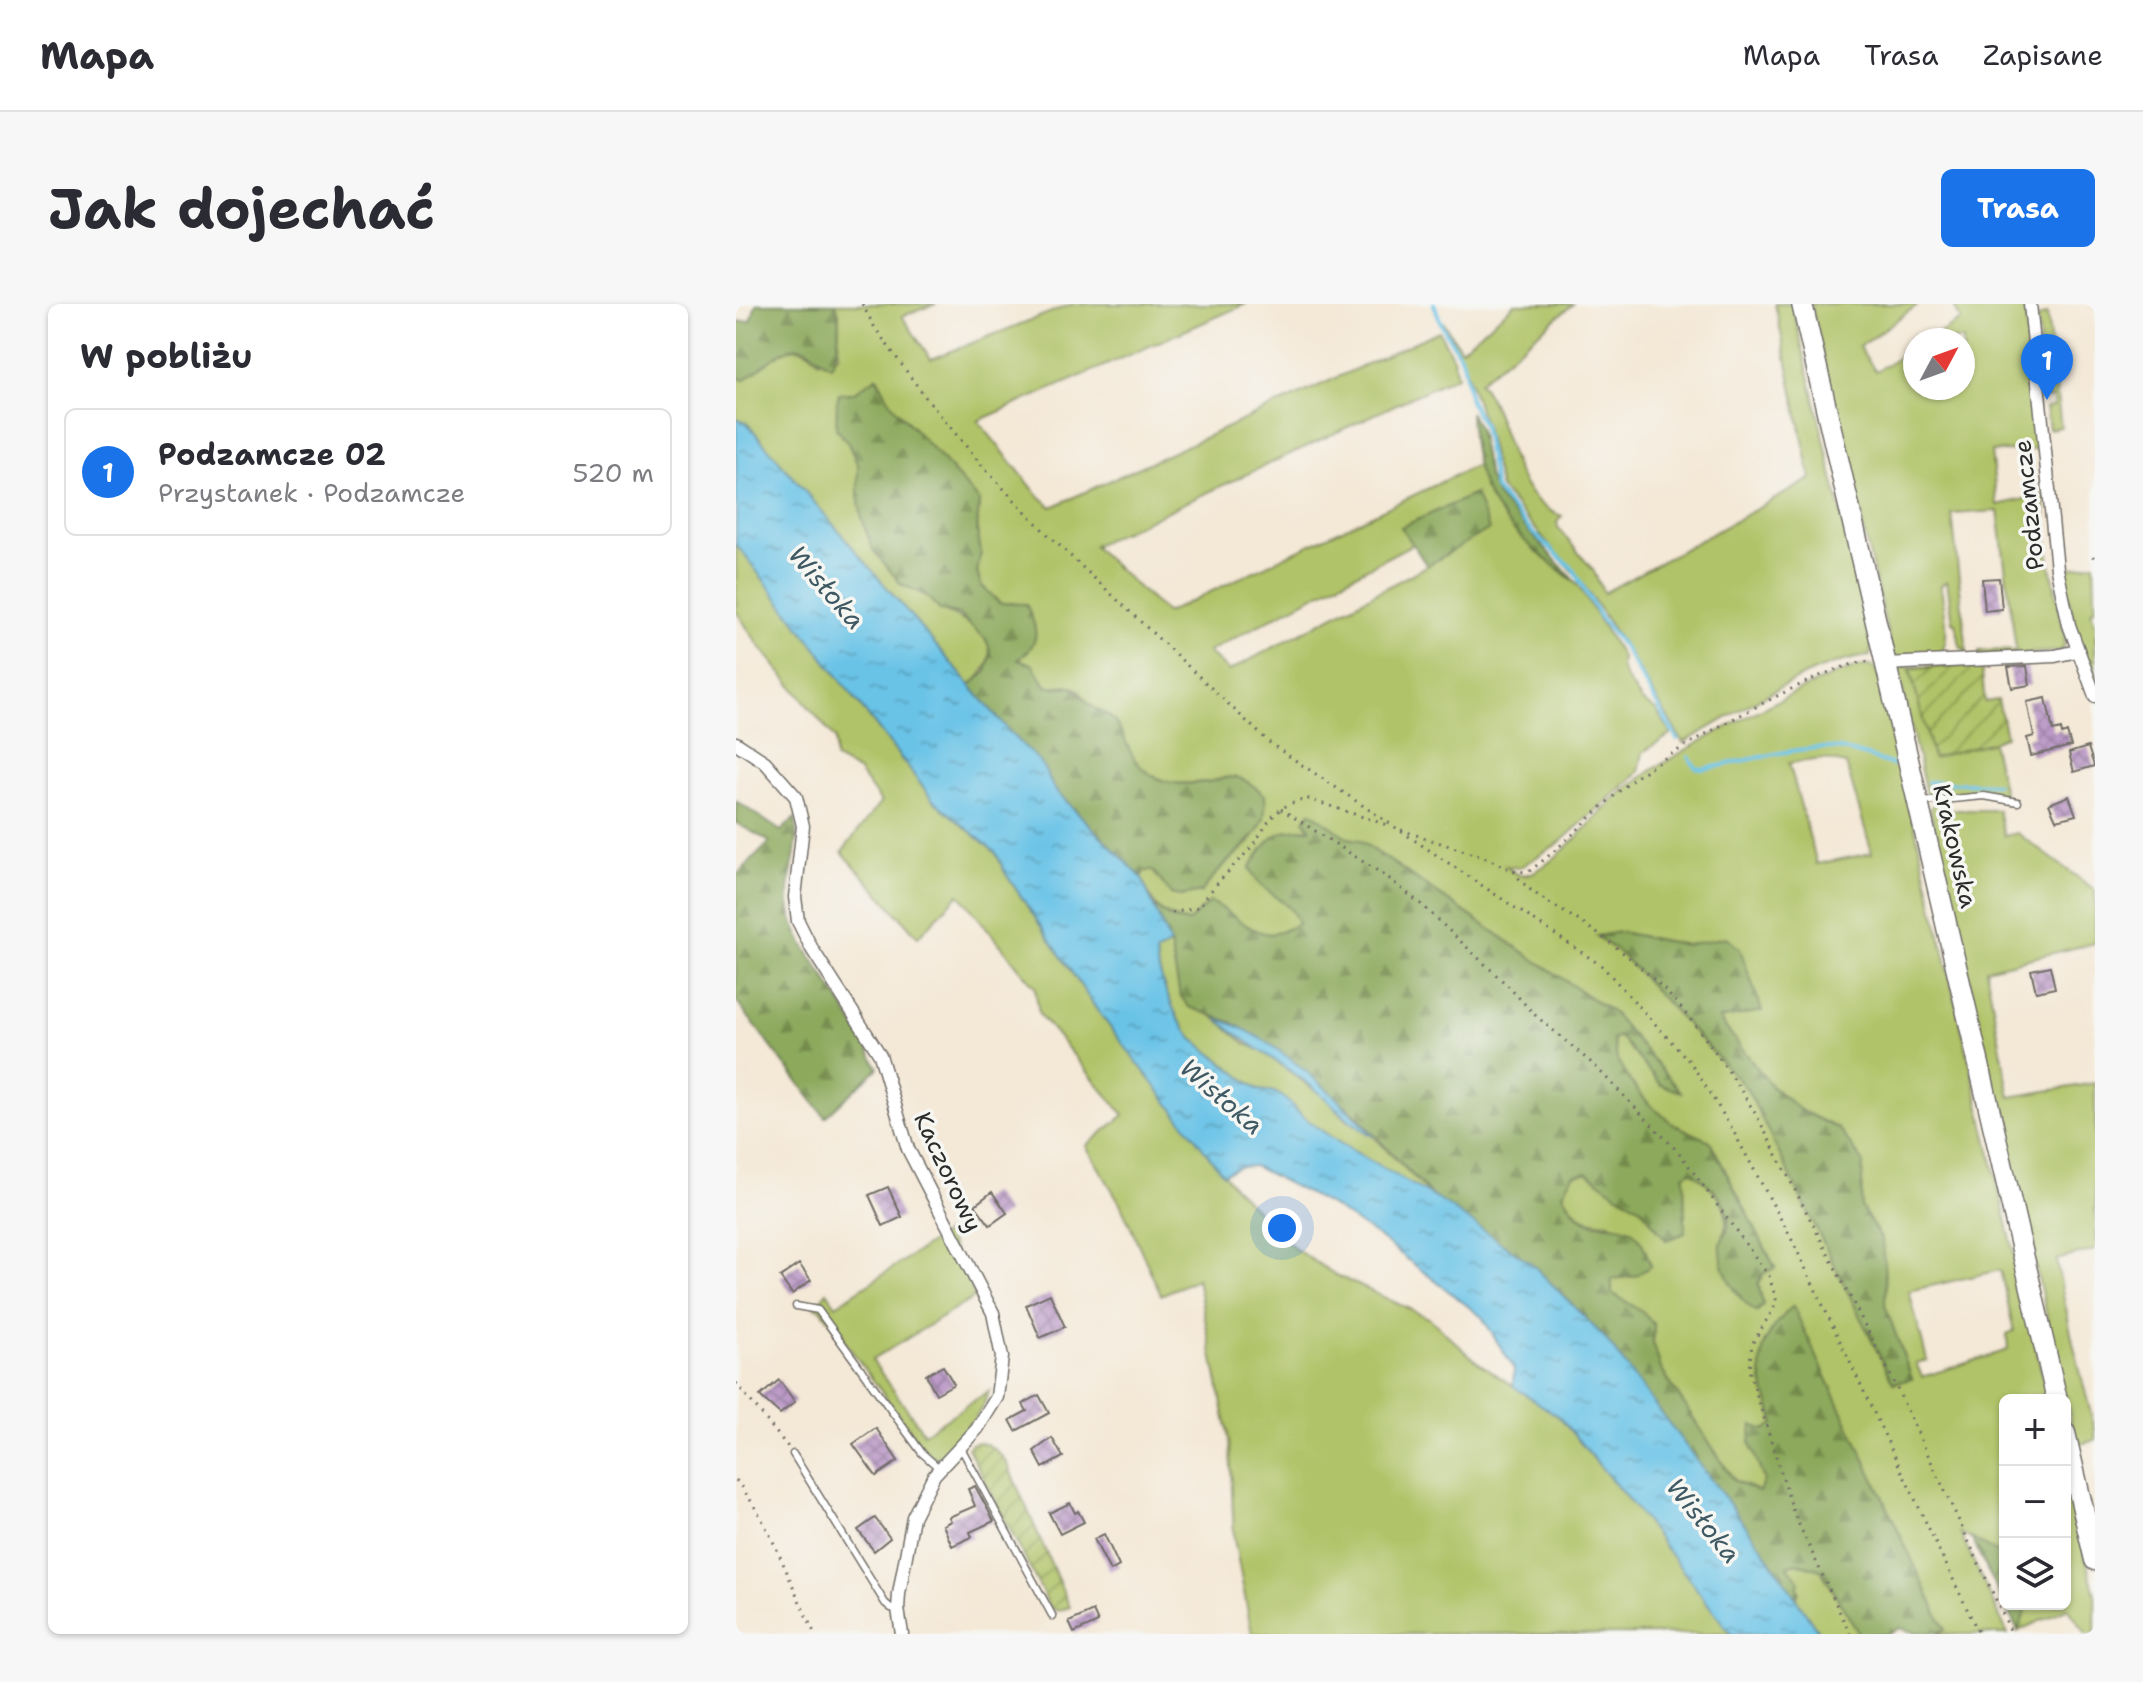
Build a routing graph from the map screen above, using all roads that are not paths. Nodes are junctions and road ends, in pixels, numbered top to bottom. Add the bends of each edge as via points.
1 (1802, 304) edge
2 (2030, 304) edge
3 (2077, 651) junction
4 (1885, 664) junction
5 (2095, 696) edge
6 (736, 743) edge
7 (2018, 802) dead end
8 (1918, 803) junction
9 (796, 1306) dead end
10 (2056, 1394) edge
11 (960, 1446) junction
12 (793, 1454) road end
13 (2071, 1458) edge
14 (940, 1469) junction
15 (2095, 1560) edge
16 (898, 1609) junction
17 (1053, 1617) dead end
18 (902, 1634) edge

1 - 4 main road, Krakowska
2 - 3 street, Podzamcze via 2057,569
3 - 4 street
3 - 5 street, Podzamcze
4 - 8 main road, Krakowska
6 - 11 street, Kaczorowy via 765,762 796,797 803,826 795,897 798,921 880,1055 908,1149 993,1313 1002,1357 997,1397
7 - 8 lane via 1969,796
8 - 10 main road, Krakowska
9 - 14 lane via 818,1310 922,1453
11 - 14 street, Kaczorowy
11 - 17 lane
12 - 16 lane via 885,1603
13 - 15 main road
14 - 16 street, Kaczorowy via 913,1517
16 - 18 street, Kaczorowy

